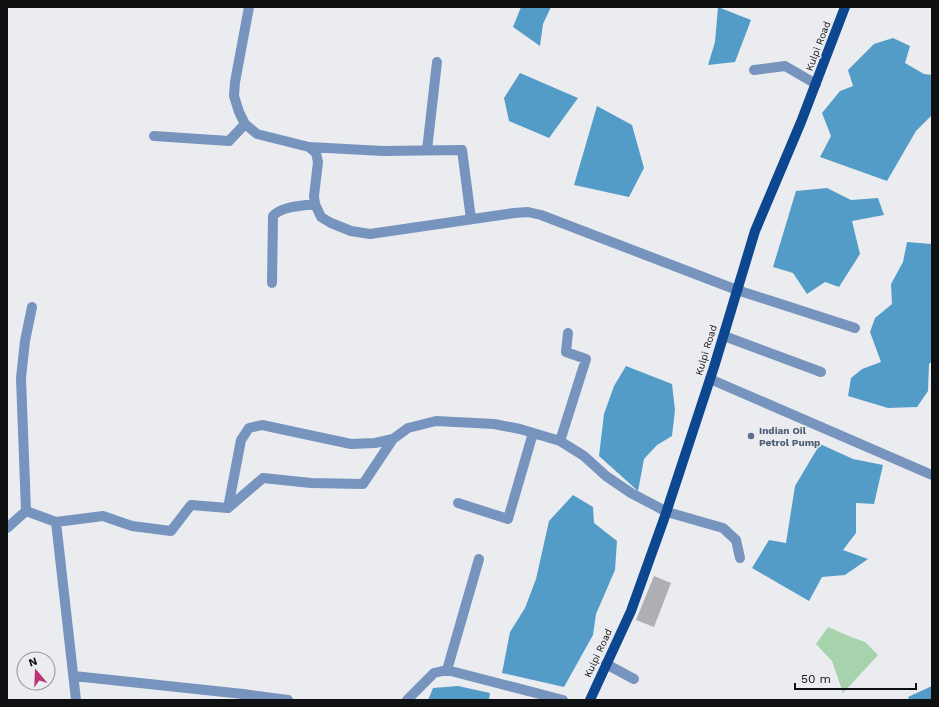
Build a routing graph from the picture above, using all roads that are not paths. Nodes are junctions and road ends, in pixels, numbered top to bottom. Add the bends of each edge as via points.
1 (249, 7) edge
2 (845, 7) edge
3 (437, 62) dead end
4 (754, 70) dead end
5 (816, 84) junction
6 (246, 124) junction
7 (154, 136) dead end
8 (309, 147) junction
9 (427, 150) junction
10 (315, 204) junction
11 (470, 219) junction
12 (272, 283) dead end
13 (737, 290) junction
14 (32, 307) dead end
15 (855, 328) dead end
16 (568, 333) dead end
17 (724, 336) junction
18 (821, 372) dead end
19 (710, 379) junction
20 (533, 433) junction
21 (393, 439) junction
22 (560, 441) junction
23 (932, 476) edge
24 (458, 503) dead end
25 (228, 508) junction
26 (26, 511) junction
27 (667, 512) junction
28 (56, 522) junction
29 (7, 528) edge
30 (740, 558) dead end
31 (479, 559) dead end
32 (606, 664) junction
33 (447, 670) junction
34 (74, 676) junction
35 (634, 679) dead end
36 (76, 700) edge
37 (288, 700) edge
38 (407, 700) edge
39 (563, 700) edge
40 (590, 700) edge

1 - 6 street via 234,96 238,112
2 - 5 main road, Kulpi Road
3 - 9 street
4 - 5 street via 785,66
5 - 13 main road, Kulpi Road via 755,231
6 - 7 street via 228,141
6 - 8 street via 257,134
8 - 9 street via 383,151
8 - 10 street via 316,154 318,162 314,185
9 - 11 street via 462,150
10 - 11 street via 322,216 332,223 351,231 370,234
10 - 12 street via 284,209 273,216
11 - 13 street via 528,212 541,215
13 - 15 street
13 - 17 main road, Kulpi Road
14 - 26 street via 21,378
16 - 22 street via 566,352 586,358
17 - 18 street
17 - 19 main road, Kulpi Road
19 - 23 street
19 - 27 main road, Kulpi Road
20 - 21 street via 494,424 436,421 408,428
20 - 22 street
20 - 24 street via 508,519
21 - 25 street via 363,484 311,483 263,478
21 - 25 street via 351,444 262,425 249,428 240,440
22 - 27 street via 584,456 606,476 631,493
25 - 28 street via 191,505 171,531 132,526 103,516
26 - 28 street
26 - 29 street
27 - 30 street via 723,528 736,540
27 - 32 main road, Kulpi Road via 631,611
28 - 34 street
31 - 33 street
32 - 35 street
32 - 40 main road, Kulpi Road
33 - 38 street via 434,673
33 - 39 street
34 - 36 street
34 - 37 street

